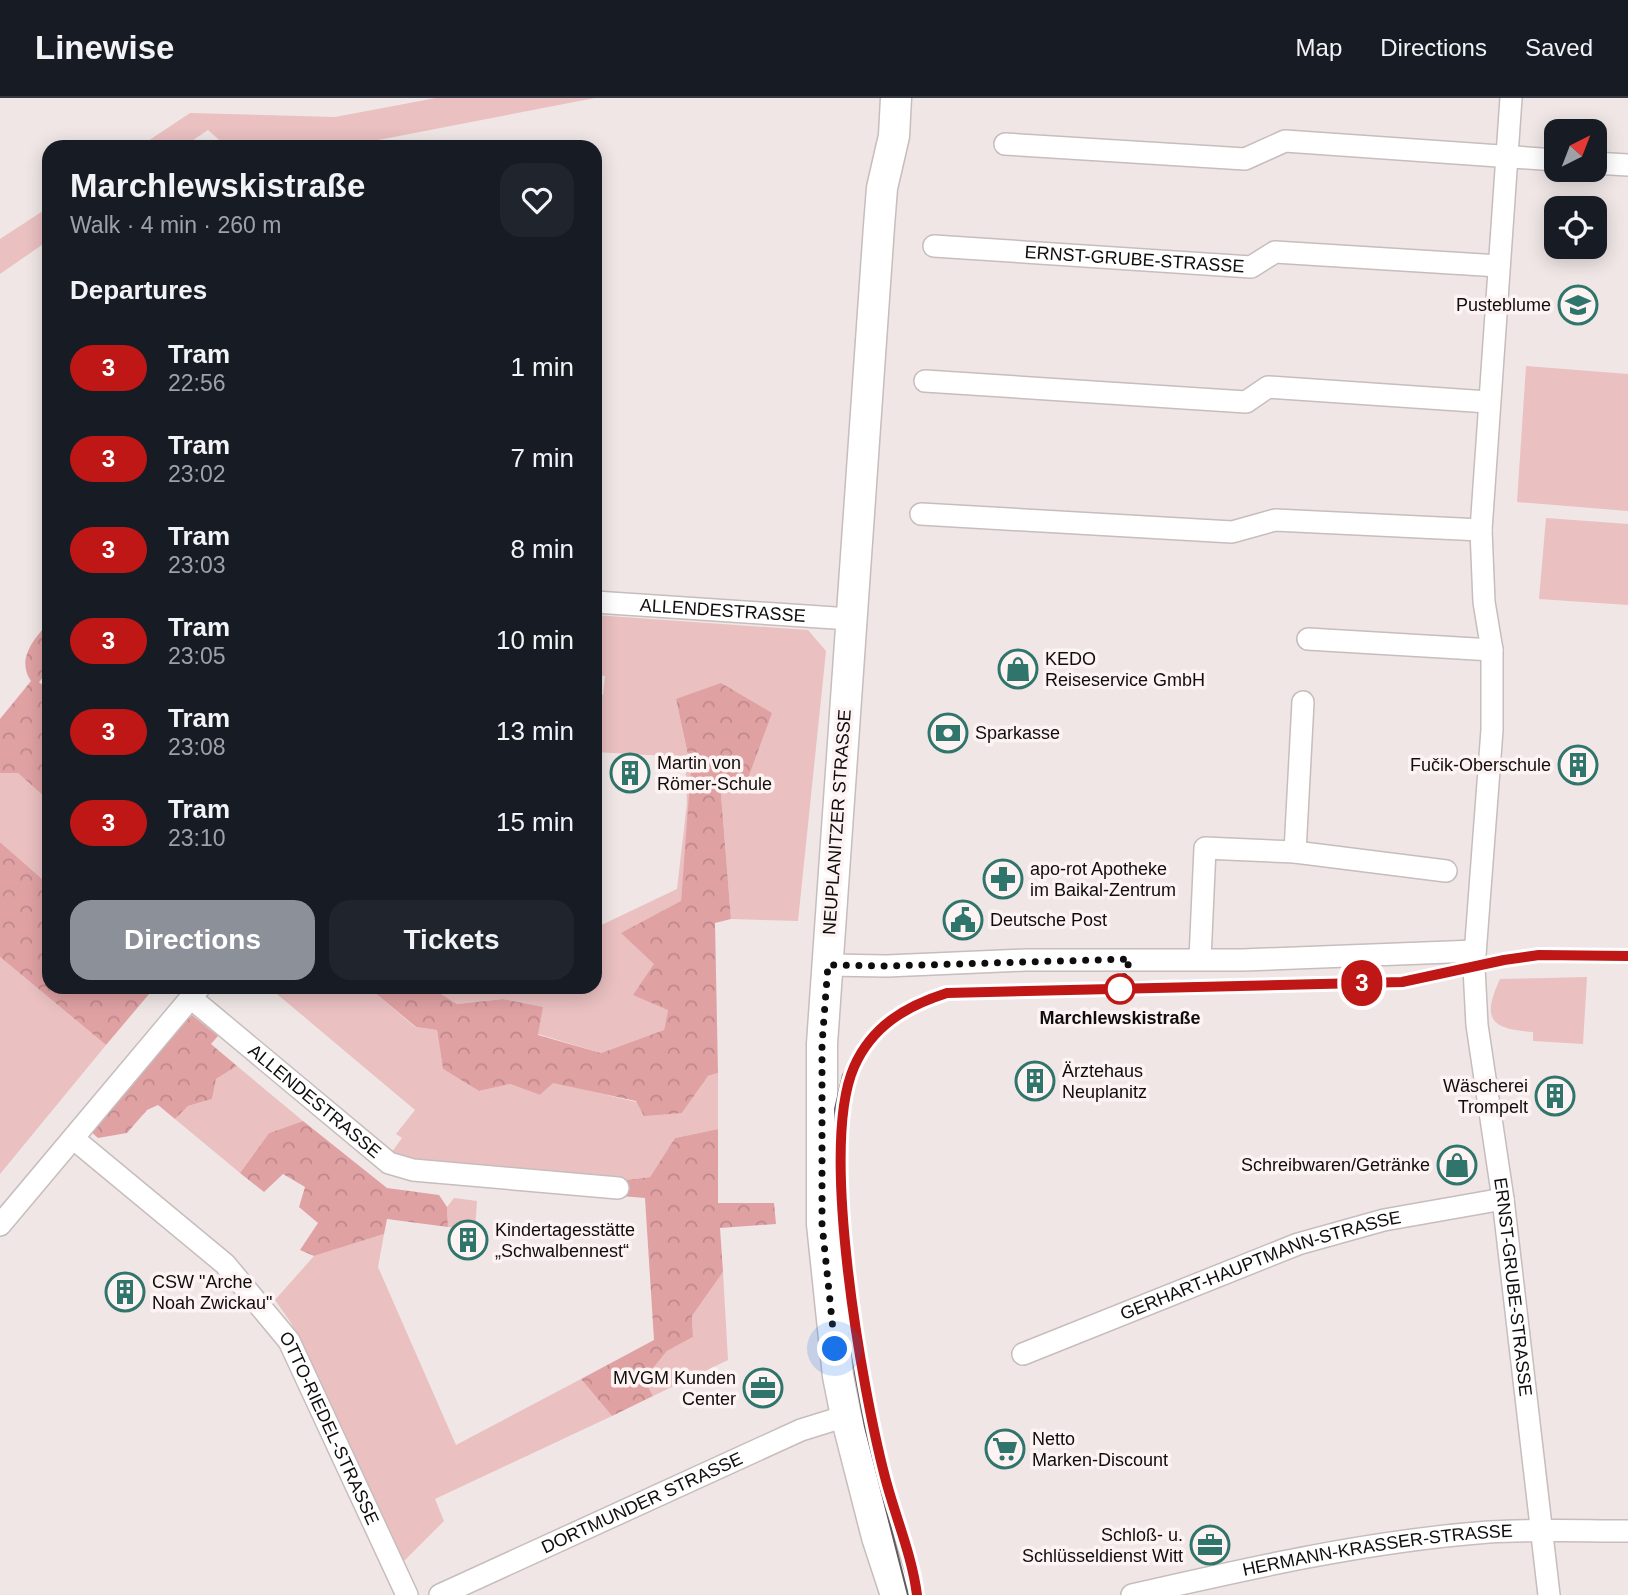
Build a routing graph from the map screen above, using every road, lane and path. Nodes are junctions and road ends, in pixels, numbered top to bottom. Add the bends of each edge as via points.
1 (1511, 98) edge
2 (890, 100) edge
3 (1005, 144) dead end
4 (1506, 157) junction
5 (1544, 159) edge
6 (1607, 164) edge
7 (1628, 165) edge
8 (934, 246) dead end
9 (1499, 266) junction
10 (925, 381) dead end
11 (1488, 402) junction
12 (920, 514) dead end
13 (1481, 530) junction
14 (602, 602) edge
15 (850, 619) junction
16 (1308, 639) dead end
17 (1492, 650) junction
18 (1303, 702) dead end
19 (1295, 852) junction
20 (1446, 871) dead end
21 (1475, 951) junction
22 (1199, 959) junction
23 (828, 965) junction
24 (193, 994) edge
25 (197, 994) edge
26 (74, 1139) junction
27 (618, 1188) dead end
28 (1503, 1199) junction
29 (0, 1225) edge
30 (1023, 1354) dead end
31 (846, 1416) junction
32 (1542, 1531) junction
33 (1628, 1531) edge
34 (877, 1537) junction
35 (407, 1595) edge
36 (440, 1595) edge
37 (882, 1595) edge
38 (896, 1595) edge
39 (1132, 1595) edge
40 (1549, 1595) edge

1 - 4 street
2 - 15 street, NEUPLANITZER STRASSE
3 - 4 street via 1245,159 1285,141
4 - 5 street
4 - 9 street
6 - 7 street
8 - 9 street, ERNST-GRUBE-STRASSE via 1251,267 1275,252
9 - 11 street
10 - 11 street via 1246,402 1268,387
11 - 13 street
12 - 13 street via 1232,532 1275,520
13 - 17 street via 1484,602
14 - 15 street, ALLENDESTRASSE
15 - 23 street, NEUPLANITZER STRASSE
16 - 17 street
17 - 21 street via 1492,730
18 - 19 street
19 - 20 street
19 - 22 street via 1205,848
21 - 22 street
21 - 28 street, ERNST-GRUBE-STRASSE via 1477,1025
22 - 23 street
23 - 31 street, NEUPLANITZER STRASSE via 822,1044 822,1224
24 - 26 street, ALLENDESTRASSE
25 - 27 street, ALLENDESTRASSE via 389,1163 413,1170
26 - 29 street, ALLENDESTRASSE
26 - 35 street, OTTO-RIEDEL-STRASSE via 225,1264 289,1341
28 - 30 street, GERHART-HAUPTMANN-STRASSE via 1384,1220 1298,1244
28 - 32 street, ERNST-GRUBE-STRASSE
31 - 34 street, NEUPLANITZER STRASSE
31 - 36 street, DORTMUNDER STRASSE via 802,1430
32 - 33 street, HERMANN-KRASSER-STRASSE
32 - 39 street, HERMANN-KRASSER-STRASSE via 1431,1538 1315,1555
32 - 40 street, ERNST-GRUBE-STRASSE
34 - 37 street, NEUPLANITZER STRASSE
34 - 38 street, NEUPLANITZER STRASSE

